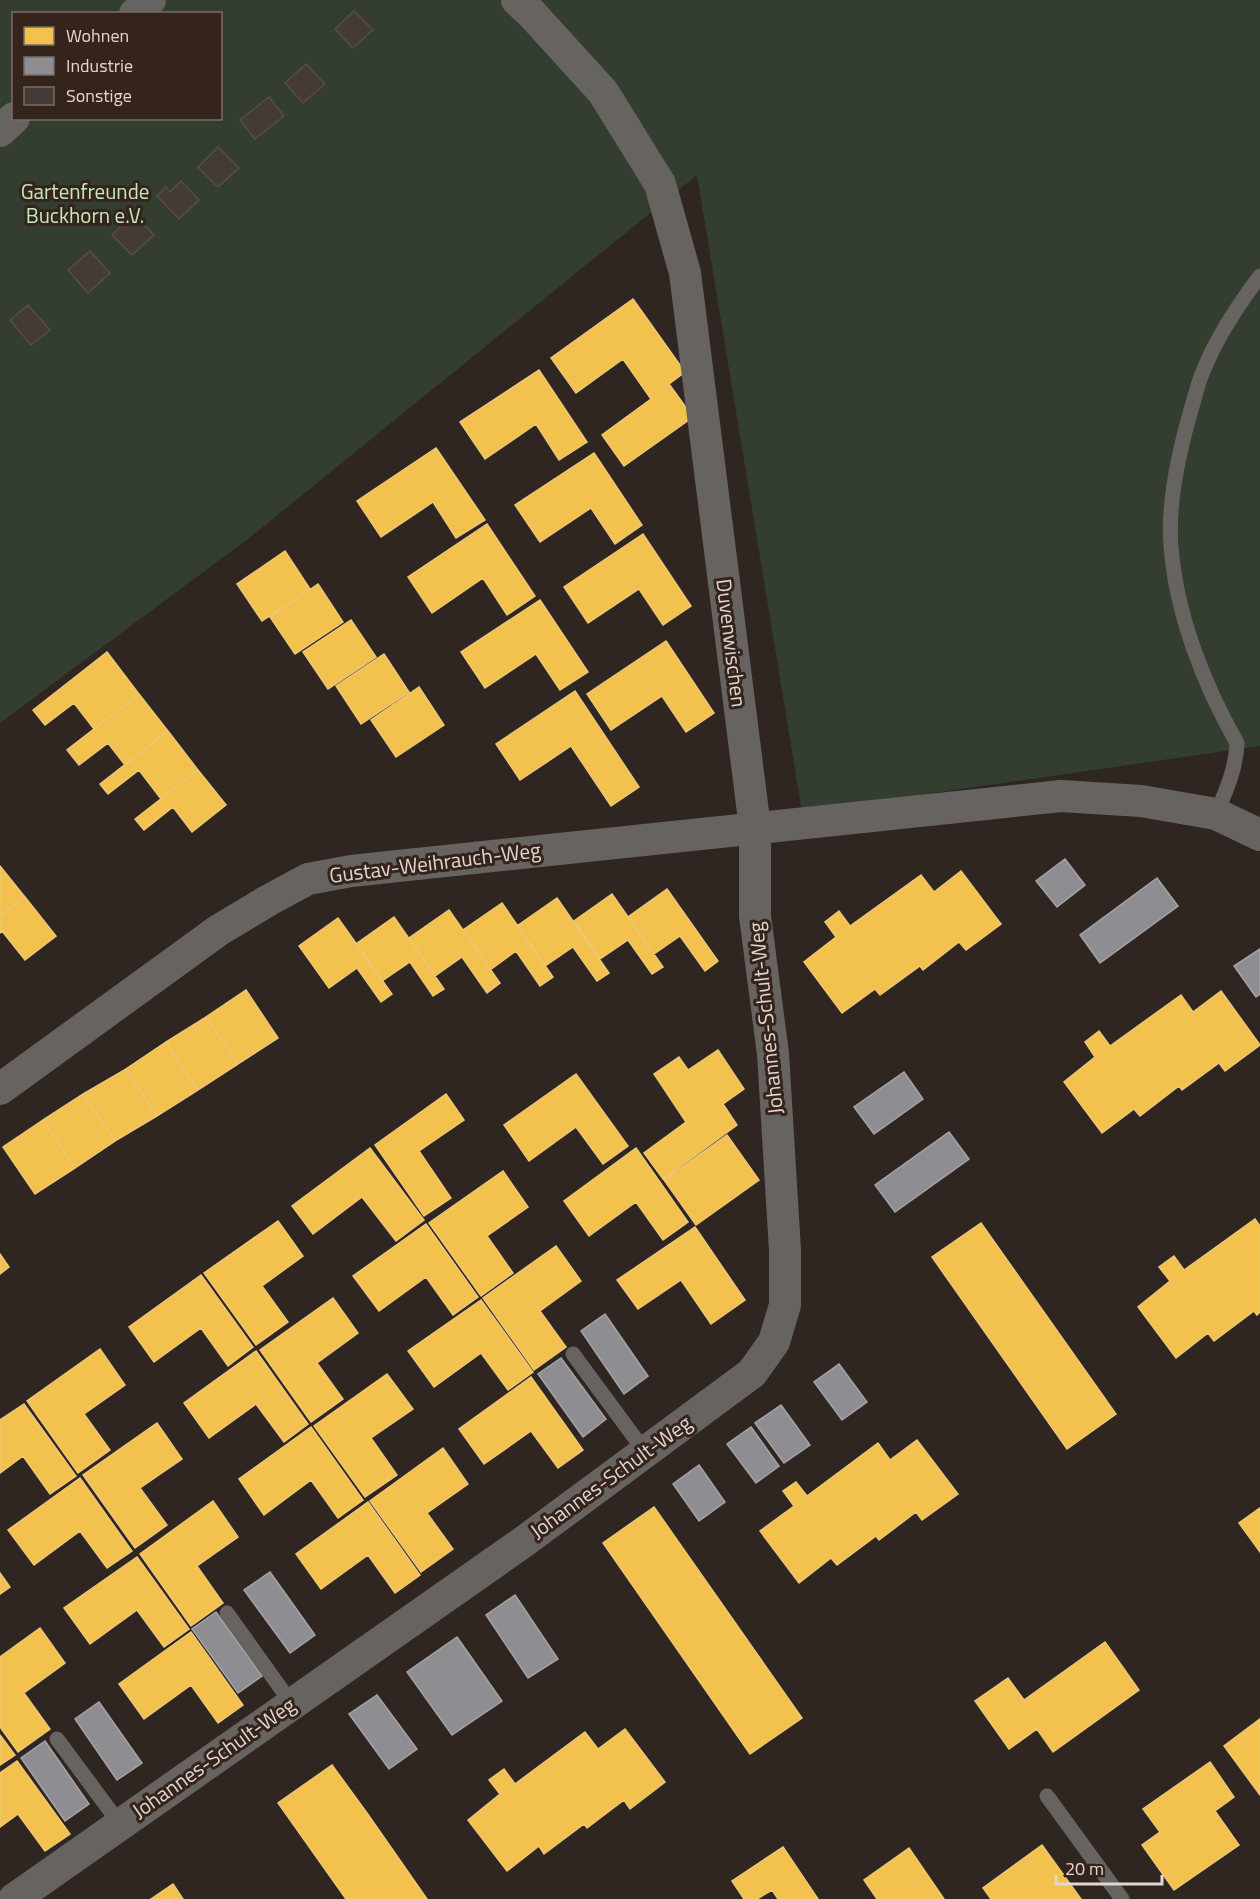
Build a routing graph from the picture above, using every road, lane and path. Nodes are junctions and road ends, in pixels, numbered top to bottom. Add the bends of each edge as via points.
1 (150, 0) edge
2 (517, 0) edge
3 (137, 12) edge
4 (12, 120) edge
5 (0, 131) edge
6 (1260, 276) edge
7 (1216, 814) junction
8 (755, 828) junction
9 (1260, 835) edge
10 (0, 1089) edge
11 (573, 1354) dead end
12 (646, 1453) junction
13 (227, 1613) dead end
14 (292, 1704) junction
15 (57, 1739) dead end
16 (1047, 1796) dead end
17 (120, 1824) junction
18 (14, 1899) edge
19 (1122, 1899) edge

1 - 3 street
2 - 8 street, Duvenwischen via 603,92 660,184 685,273
4 - 5 street
6 - 7 lane via 1236,308 1203,369 1182,440 1173,490 1171,545 1177,586 1191,641 1237,743 1237,757
7 - 8 street via 1141,801 1060,795
7 - 9 street
8 - 10 street, Gustav-Weihrauch-Weg via 362,869 308,879 219,930
8 - 12 street, Johannes-Schult-Weg via 756,916 773,1054 785,1305 774,1342 752,1373
11 - 12 lane
12 - 14 street, Johannes-Schult-Weg
13 - 14 lane
14 - 17 street, Johannes-Schult-Weg
15 - 17 lane
16 - 19 lane
17 - 18 street, Johannes-Schult-Weg

